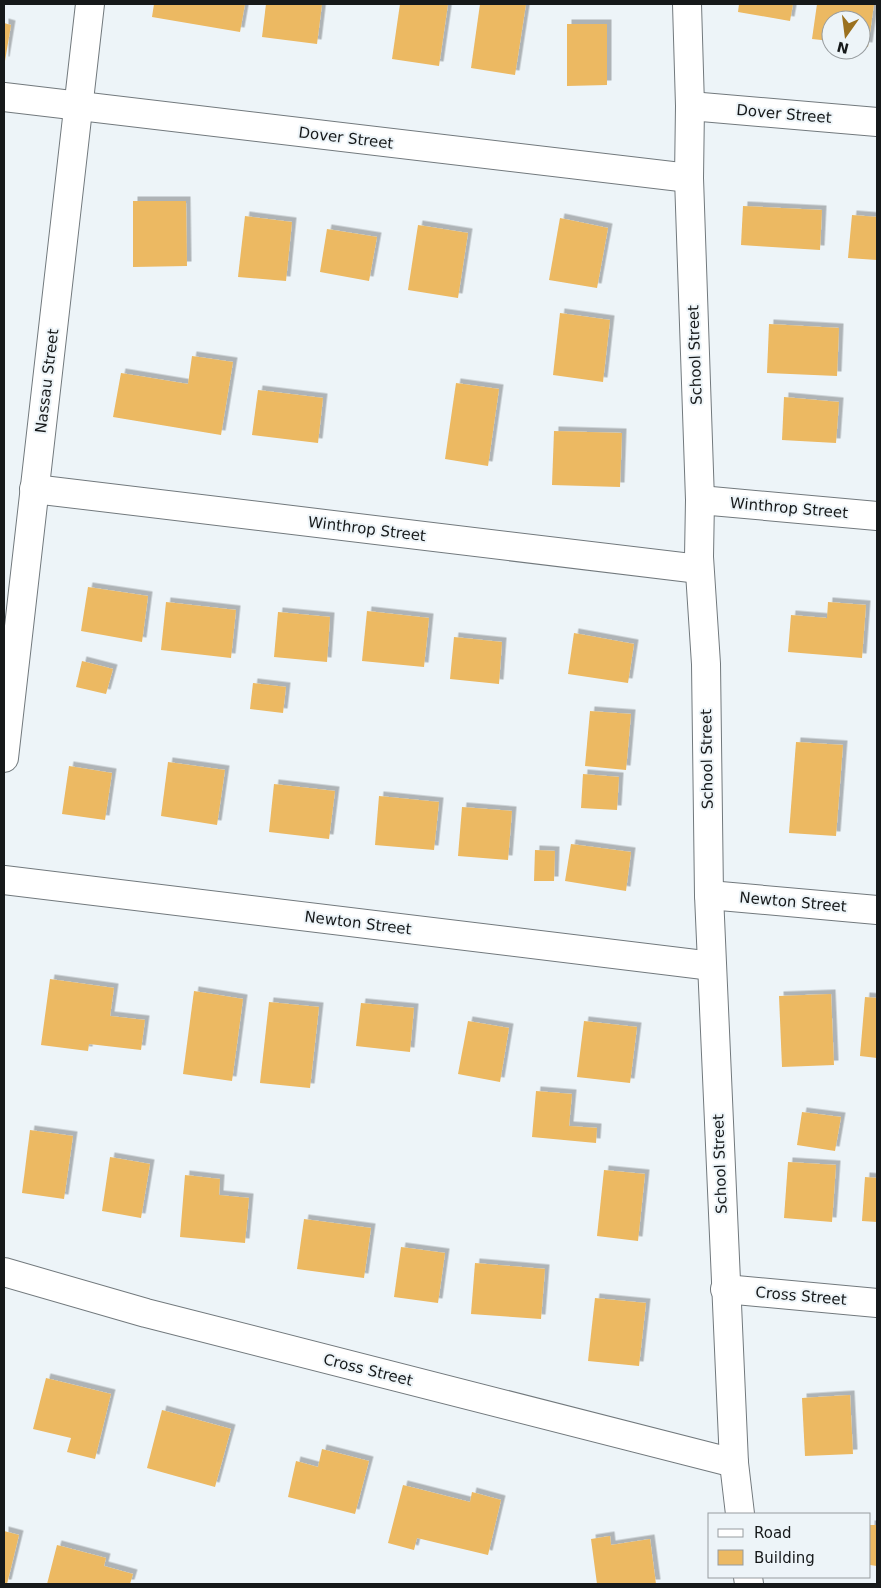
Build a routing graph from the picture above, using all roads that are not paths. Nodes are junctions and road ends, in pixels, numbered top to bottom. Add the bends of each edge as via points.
1 (90, 4) edge
2 (687, 4) edge
3 (4, 97) edge
4 (78, 106) junction
5 (690, 106) junction
6 (877, 122) edge
7 (689, 178) junction
8 (34, 489) junction
9 (700, 500) junction
10 (877, 516) edge
11 (700, 569) junction
12 (4, 758) edge
13 (4, 880) edge
14 (709, 895) junction
15 (877, 910) edge
16 (712, 966) junction
17 (4, 1272) edge
18 (725, 1289) junction
19 (877, 1303) edge
20 (734, 1463) junction
21 (740, 1513) edge

1 - 4 street, Nassau Street
2 - 5 street, School Street
3 - 4 street, Dover Street
4 - 7 street, Dover Street
4 - 8 street, Nassau Street
5 - 6 street, Dover Street
5 - 7 street, School Street
7 - 9 street, School Street
8 - 11 street, Winthrop Street
8 - 12 street, Nassau Street
9 - 10 street, Winthrop Street
9 - 11 street, School Street
11 - 14 street, School Street via 706,664
13 - 16 street, Newton Street
14 - 15 street, Newton Street
14 - 16 street, School Street
16 - 18 street, School Street
17 - 20 street, Cross Street via 146,1313
18 - 19 street, Cross Street
18 - 20 street, School Street
20 - 21 street, School Street

